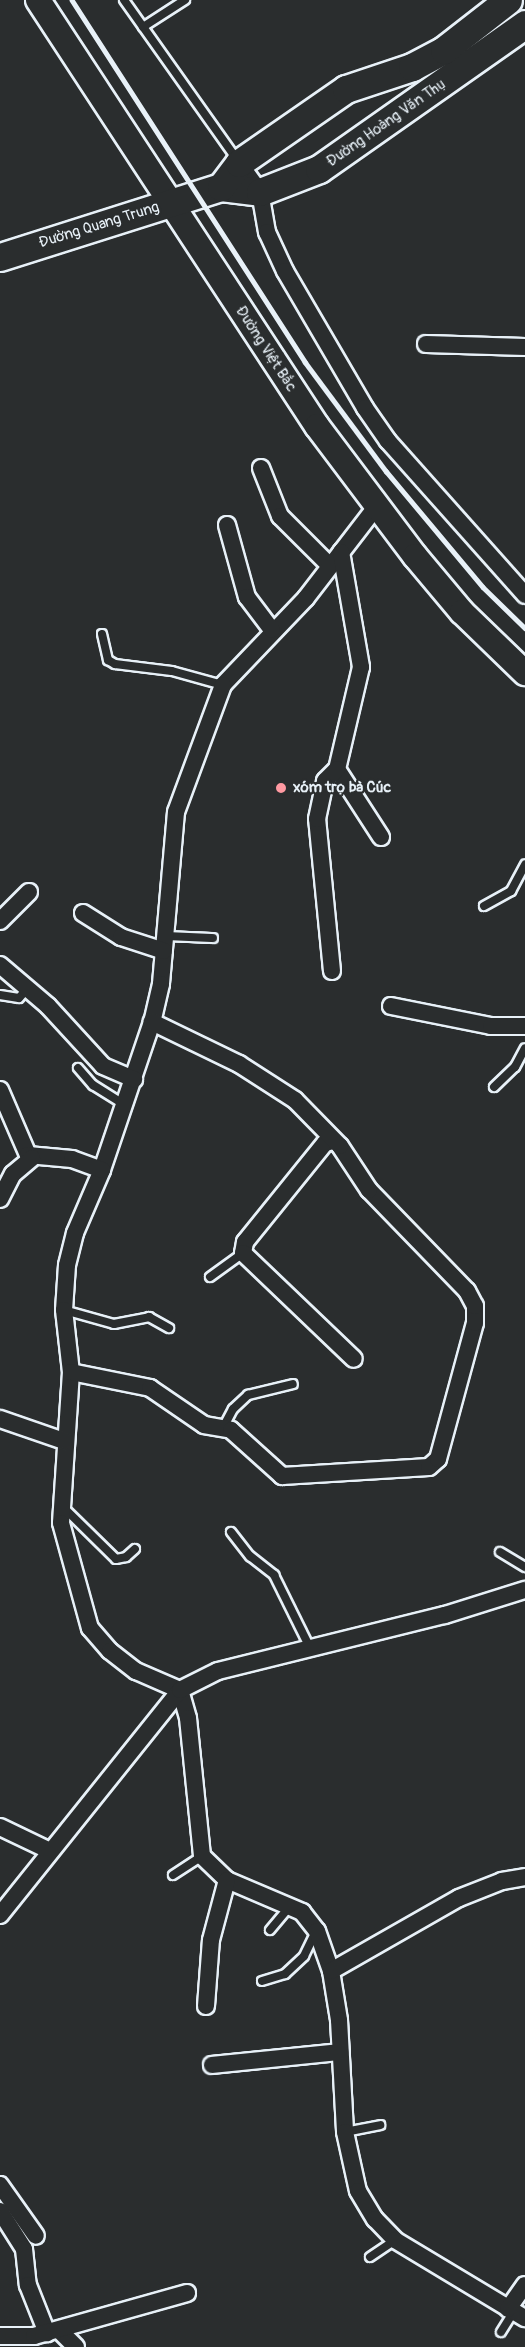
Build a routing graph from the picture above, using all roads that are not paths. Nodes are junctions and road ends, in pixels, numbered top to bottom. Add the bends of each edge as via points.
1 (38, 0) edge
2 (124, 0) edge
3 (185, 0) edge
4 (508, 0) edge
5 (525, 24) edge
6 (143, 27) junction
7 (239, 163) junction
8 (210, 191) junction
9 (260, 192) junction
10 (169, 203) junction
11 (1, 254) edge
12 (426, 344) dead end
13 (525, 347) edge
14 (261, 468) dead end
15 (376, 507) junction
16 (227, 525) dead end
17 (341, 552) junction
18 (330, 566) junction
19 (525, 595) edge
20 (272, 630) junction
21 (102, 634) dead end
22 (525, 673) edge
23 (223, 686) junction
24 (337, 769) junction
25 (381, 837) dead end
26 (525, 865) edge
27 (29, 892) dead end
28 (484, 906) dead end
29 (83, 913) dead end
30 (0, 921) edge
31 (213, 938) dead end
32 (164, 943) junction
33 (0, 965) edge
34 (332, 970) dead end
35 (28, 988) junction
36 (0, 995) edge
37 (391, 1006) dead end
38 (152, 1022) junction
39 (525, 1026) edge
40 (525, 1048) edge
41 (78, 1068) dead end
42 (134, 1079) junction
43 (494, 1087) dead end
44 (0, 1090) edge
45 (124, 1104) junction
46 (333, 1141) junction
47 (32, 1158) junction
48 (102, 1170) junction
49 (0, 1199) edge
50 (243, 1253) junction
51 (210, 1277) dead end
52 (64, 1310) junction
53 (169, 1328) dead end
54 (354, 1359) dead end
55 (71, 1372) junction
56 (293, 1384) dead end
57 (0, 1419) edge
58 (224, 1426) junction
59 (64, 1441) junction
60 (60, 1505) junction
61 (231, 1532) dead end
62 (135, 1549) dead end
63 (500, 1552) dead end
64 (525, 1567) edge
65 (525, 1590) edge
66 (310, 1648) junction
67 (180, 1690) junction
68 (0, 1827) edge
69 (48, 1850) junction
70 (202, 1856) junction
71 (173, 1875) dead end
72 (525, 1877) edge
73 (227, 1880) junction
74 (291, 1904) junction
75 (0, 1915) edge
76 (270, 1930) dead end
77 (316, 1931) junction
78 (331, 1971) junction
79 (262, 1981) dead end
80 (206, 2006) dead end
81 (340, 2052) junction
82 (212, 2065) dead end
83 (380, 2125) dead end
84 (345, 2132) junction
85 (0, 2185) edge
86 (0, 2211) edge
87 (36, 2236) dead end
88 (395, 2240) junction
89 (370, 2257) dead end
90 (525, 2285) edge
91 (187, 2293) dead end
92 (516, 2313) edge
93 (53, 2331) junction
94 (501, 2332) dead end
95 (0, 2336) edge
96 (76, 2347) edge

1 - 10 street, Đường Việt Bắc
2 - 6 lane
3 - 6 lane
4 - 7 main road, Đường Hoàng Văn Thụ via 444,50 412,67 346,89
5 - 9 main road, Đường Hoàng Văn Thụ via 319,170
6 - 7 lane
7 - 8 main road, Đường Hoàng Văn Thụ
7 - 9 street
8 - 9 main road, Đường Hoàng Văn Thụ
8 - 10 main road, Đường Quang Trung
9 - 19 street via 267,232 285,271 365,408 424,483
10 - 11 main road, Đường Quang Trung
10 - 15 street, Đường Việt Bắc via 311,418
12 - 13 street
14 - 18 street via 280,516
15 - 17 street
15 - 22 street, Đường Việt Bắc via 462,612
16 - 20 street via 247,597
17 - 18 street
17 - 24 street via 361,667
18 - 20 street via 306,598
20 - 23 street
21 - 23 lane via 108,660 115,664 172,671
23 - 32 street via 176,812
24 - 25 street
24 - 34 street via 325,781 316,819
26 - 28 lane via 511,891
27 - 30 street
29 - 32 street via 121,937
31 - 32 lane
32 - 38 street
33 - 35 street
35 - 36 lane via 19,998
35 - 42 street via 103,1066
37 - 39 street via 491,1026
38 - 42 street
38 - 46 street via 273,1084 295,1100
40 - 43 lane via 515,1067
41 - 45 lane via 93,1085
42 - 45 street
44 - 47 street
45 - 48 street
46 - 50 street via 325,1143 259,1224 245,1242
46 - 58 street via 369,1190 467,1291 475,1306 475,1323 438,1459 429,1467 288,1478
47 - 48 street via 59,1157
47 - 49 street via 13,1174
48 - 52 street via 75,1233 67,1265
50 - 51 lane
50 - 54 street
52 - 53 lane via 114,1324 149,1317
52 - 55 street
55 - 58 street via 141,1384 204,1425
55 - 59 street
56 - 58 lane via 248,1395 233,1409
57 - 59 street
59 - 60 street
60 - 62 lane via 116,1559
60 - 67 street via 61,1523 90,1628 110,1651 136,1671
61 - 66 lane via 250,1556 274,1575
63 - 64 lane
65 - 66 street
66 - 67 street via 204,1675
67 - 69 street
67 - 70 street via 188,1718
68 - 69 street
69 - 75 street
70 - 71 lane
70 - 73 street
72 - 78 street via 502,1881 459,1898
73 - 74 street
73 - 80 street via 211,1940
74 - 76 lane
74 - 77 street via 302,1911
77 - 78 street
77 - 79 lane via 304,1956 285,1974
78 - 81 street
81 - 82 street
81 - 84 street
83 - 84 lane
84 - 88 street via 358,2191 375,2219
85 - 87 street
86 - 93 street via 24,2249 28,2285
88 - 89 lane
88 - 92 street
90 - 92 street
91 - 93 street
92 - 94 lane
93 - 95 street
93 - 96 street

